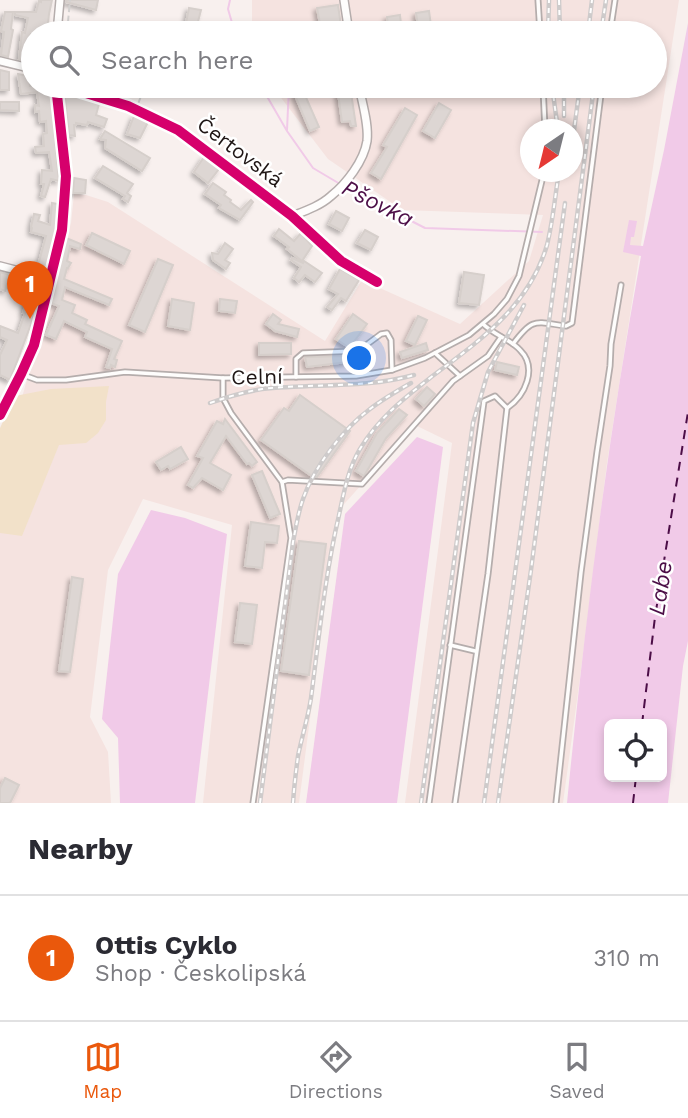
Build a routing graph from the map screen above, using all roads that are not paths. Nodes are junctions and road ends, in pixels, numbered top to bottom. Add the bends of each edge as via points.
1 (60, 0) edge
2 (344, 0) edge
3 (538, 0) edge
4 (615, 0) edge
5 (58, 21) edge
6 (347, 21) edge
7 (539, 21) edge
8 (612, 21) edge
9 (0, 61) edge
10 (21, 66) edge
11 (57, 98) edge
12 (102, 98) edge
13 (361, 98) edge
14 (544, 98) edge
15 (600, 98) edge
16 (544, 119) edge
17 (542, 182) edge
18 (292, 216) junction
19 (0, 265) edge
20 (50, 278) junction
21 (376, 282) dead end
22 (621, 285) dead end
23 (483, 324) junction
24 (501, 337) junction
25 (513, 344) junction
26 (435, 353) junction
27 (392, 370) junction
28 (21, 374) junction
29 (460, 376) junction
30 (296, 377) junction
31 (223, 378) junction
32 (507, 408) junction
33 (0, 415) edge
34 (282, 482) junction
35 (450, 645) junction
36 (476, 651) junction
37 (253, 803) edge
38 (429, 803) edge
39 (455, 803) edge
40 (556, 803) edge

1 - 5 street
2 - 6 street
3 - 7 lane
4 - 8 lane
9 - 10 street
11 - 20 street via 66,176 62,230
12 - 18 street, Čertovská via 141,108 178,130
13 - 18 street via 367,133 359,161 332,196
14 - 16 lane
15 - 25 lane via 572,323 531,324
17 - 23 lane, Celní via 519,276 507,299
18 - 21 street, Čertovská via 341,261
19 - 20 street
20 - 28 street via 34,345
22 - 40 lane via 581,572
23 - 24 lane
23 - 26 lane, Celní
24 - 25 lane
24 - 29 lane via 488,356
25 - 32 lane via 526,359 528,380 525,391
26 - 27 lane, Celní
26 - 29 lane
27 - 30 lane, Celní
27 - 30 lane via 387,333 358,351 303,353 296,359
28 - 31 lane, Celní via 37,380 125,372
28 - 33 street
29 - 34 lane via 362,484
30 - 31 lane, Celní
31 - 34 lane via 223,398 230,413
32 - 35 lane via 495,396 484,401
32 - 36 lane
34 - 37 lane via 291,538
35 - 36 lane
35 - 38 lane
36 - 39 lane

